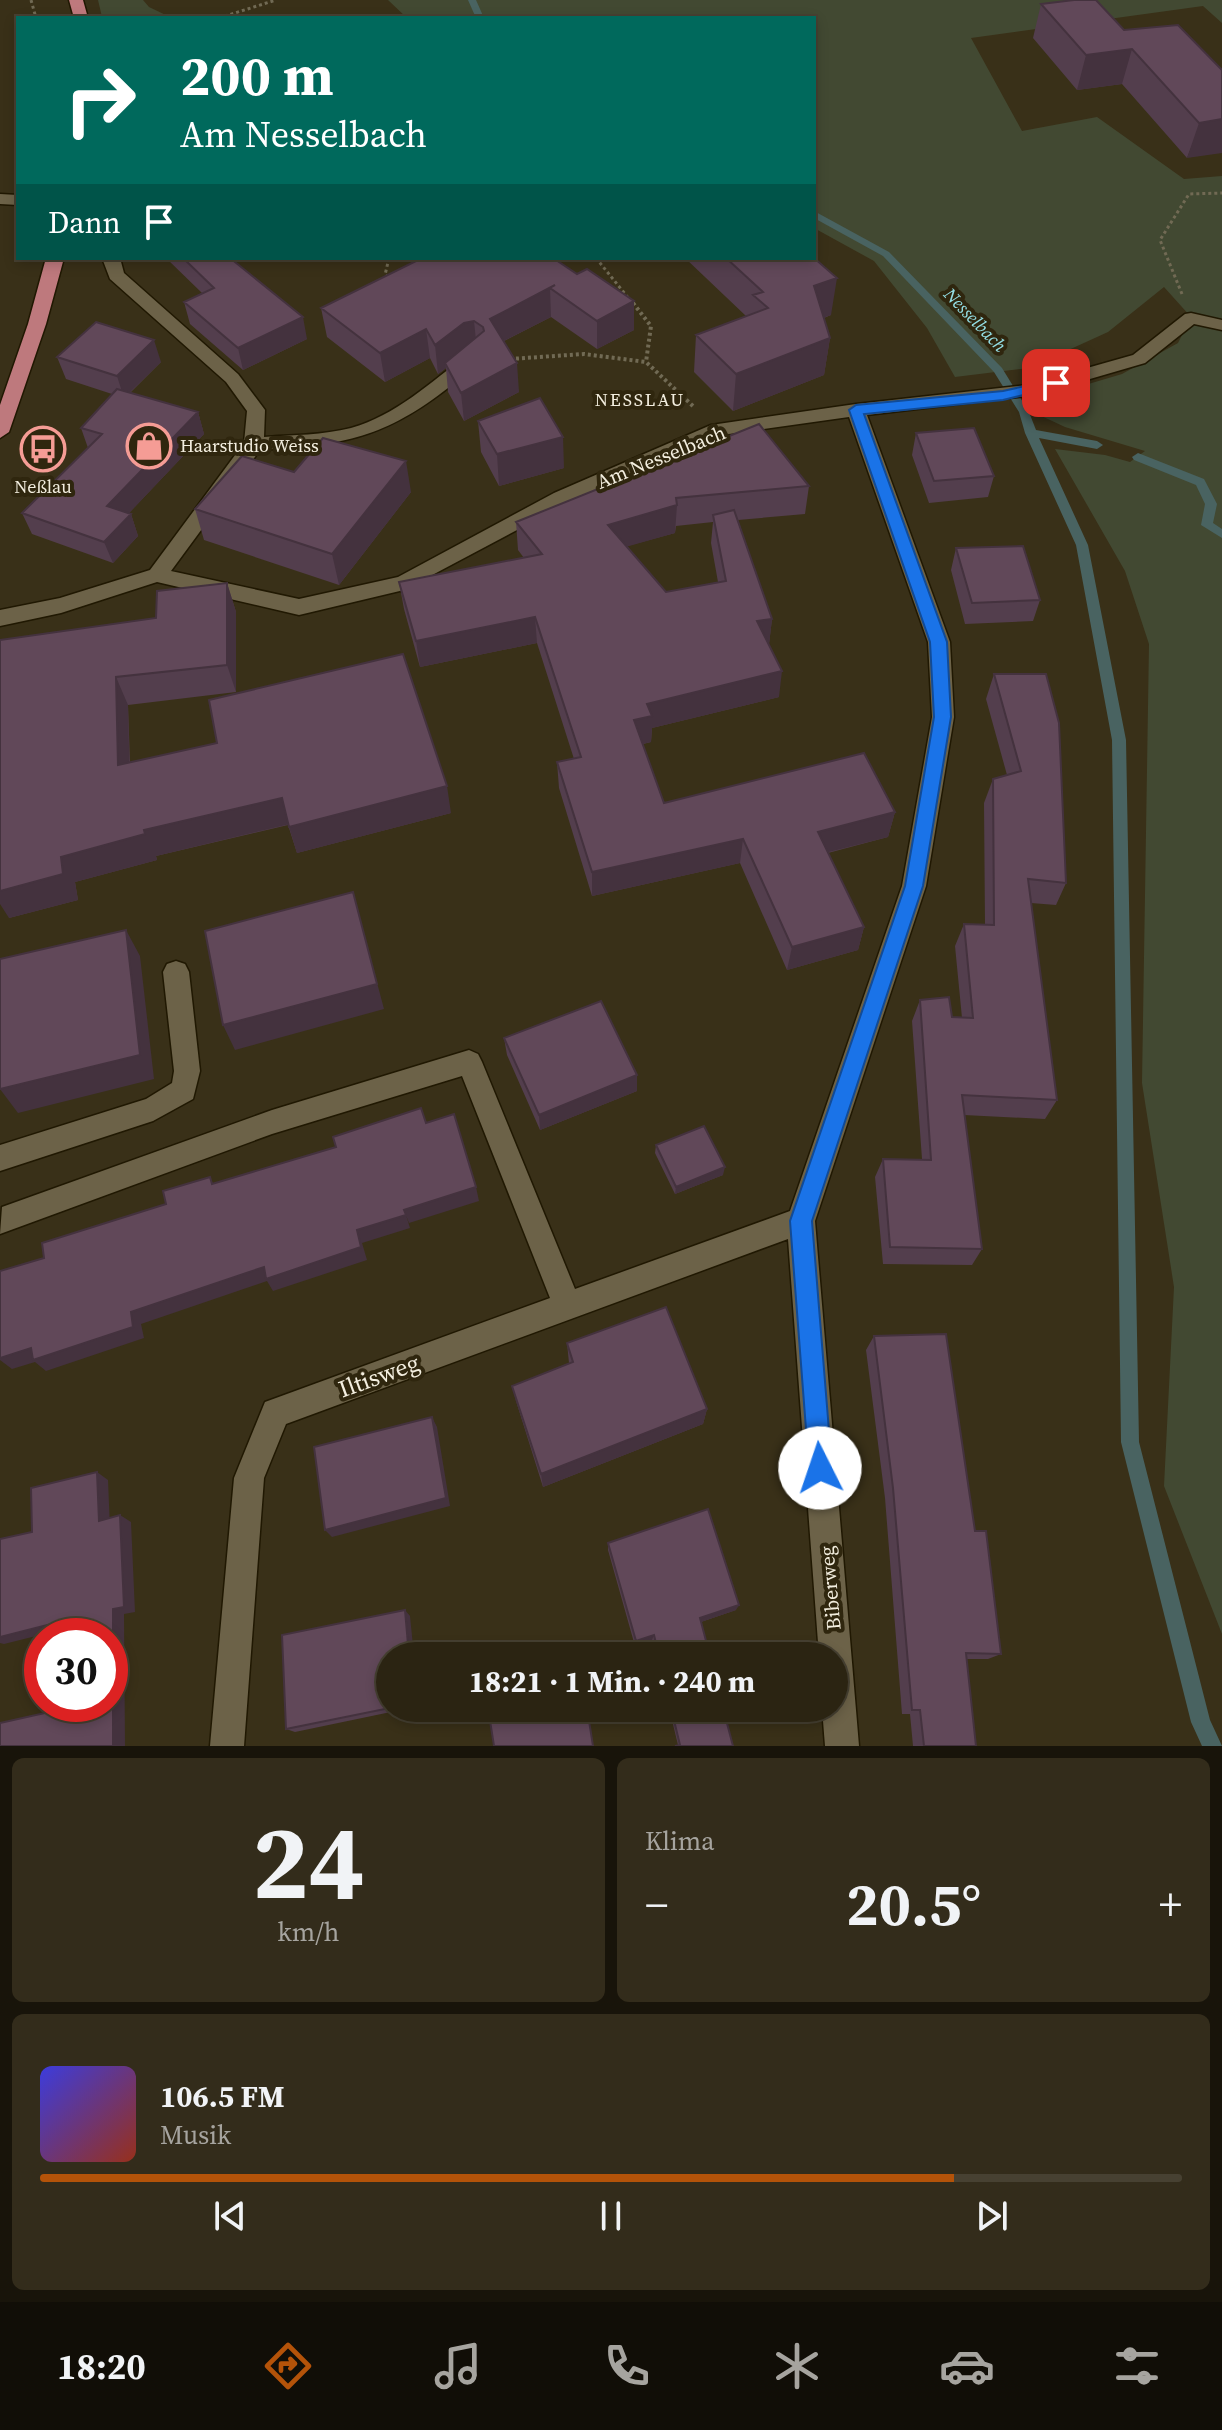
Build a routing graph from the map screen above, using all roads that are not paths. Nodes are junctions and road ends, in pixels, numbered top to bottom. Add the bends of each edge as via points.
1 (54, 260) edge
2 (112, 260) edge
3 (1222, 325) edge
4 (475, 358) edge
5 (856, 410) junction
6 (0, 432) edge
7 (254, 444) junction
8 (157, 575) junction
9 (0, 618) edge
10 (176, 972) dead end
11 (0, 1158) edge
12 (2, 1221) dead end
13 (801, 1221) junction
14 (568, 1307) junction
15 (227, 1746) edge
16 (842, 1746) edge

1 - 6 main road
2 - 7 street via 116,275 232,378 256,410
3 - 5 street, Am Nesselbach via 1191,318 1139,359 1028,391
4 - 7 street via 379,424 323,440
5 - 8 street, Am Nesselbach via 718,429 561,498 404,583 299,607
5 - 13 street, Biberweg via 939,642 943,717 914,886
7 - 8 street
8 - 9 street
10 - 11 street via 187,1071 184,1090 153,1109
12 - 14 street via 272,1122 469,1062
13 - 14 street, Iltisweg
13 - 16 street, Biberweg
14 - 15 street, Iltisweg via 276,1413 249,1478

